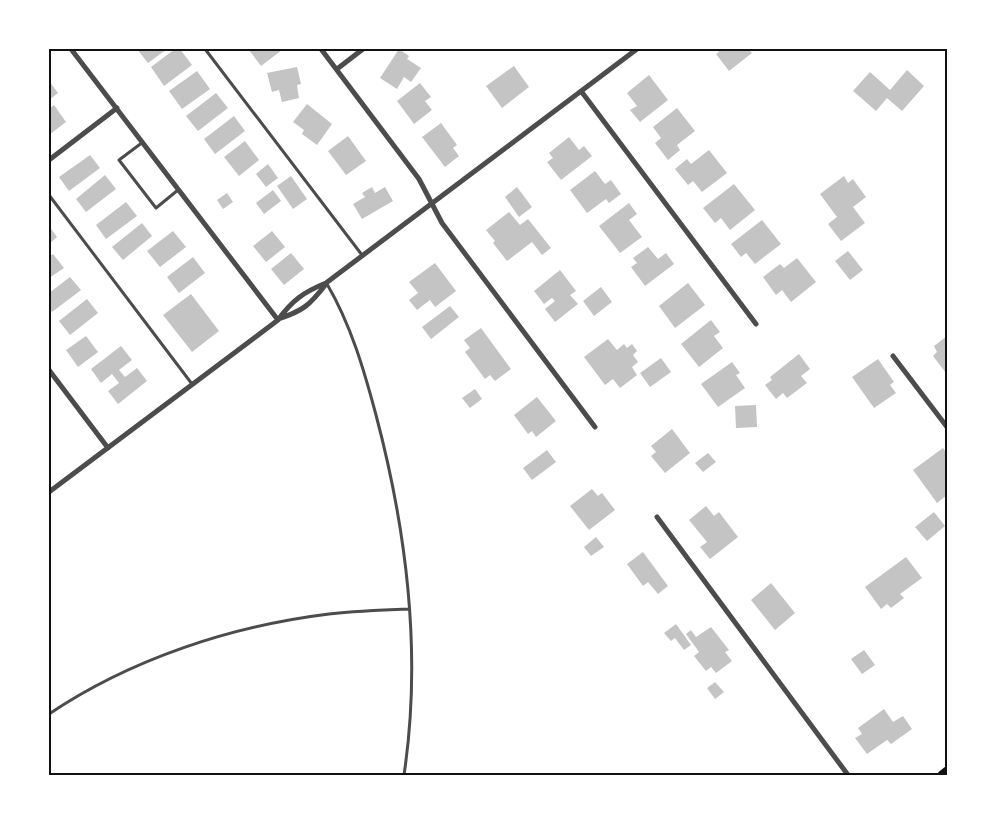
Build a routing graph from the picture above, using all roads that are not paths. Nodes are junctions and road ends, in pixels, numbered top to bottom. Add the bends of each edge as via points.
1 (72, 49) edge
2 (205, 49) edge
3 (321, 49) edge
4 (363, 49) edge
5 (637, 49) edge
6 (337, 69) junction
7 (580, 91) junction
8 (117, 108) junction
9 (143, 142) junction
10 (49, 160) edge
11 (179, 190) junction
12 (49, 196) edge
13 (433, 202) junction
14 (363, 255) junction
15 (326, 283) junction
16 (278, 320) junction
17 (756, 324) dead end
18 (893, 356) dead end
19 (49, 370) edge
20 (192, 384) junction
21 (595, 427) dead end
22 (947, 427) edge
23 (108, 448) junction
24 (49, 492) edge
25 (657, 517) dead end
26 (409, 609) junction
27 (49, 714) edge
28 (947, 771) edge
29 (404, 775) edge
30 (848, 775) edge
31 (942, 775) edge

1 - 8 street
2 - 14 lane
3 - 6 street
4 - 6 street
5 - 7 street
6 - 13 street via 420,179
7 - 13 street
7 - 17 street
8 - 9 street
8 - 10 street
9 - 11 street
9 - 11 lane via 119,160 124,167 156,208
11 - 16 street
12 - 20 lane
13 - 14 street
13 - 21 street via 442,223
14 - 15 street
15 - 16 street via 308,290 290,304
15 - 16 street via 314,300 297,313
15 - 26 lane via 348,326 386,451 404,554
16 - 20 street
18 - 22 street
19 - 23 street
20 - 23 street
23 - 24 street
25 - 30 street
26 - 27 lane via 329,614 218,637 134,668
26 - 29 lane via 412,666
28 - 31 main road

